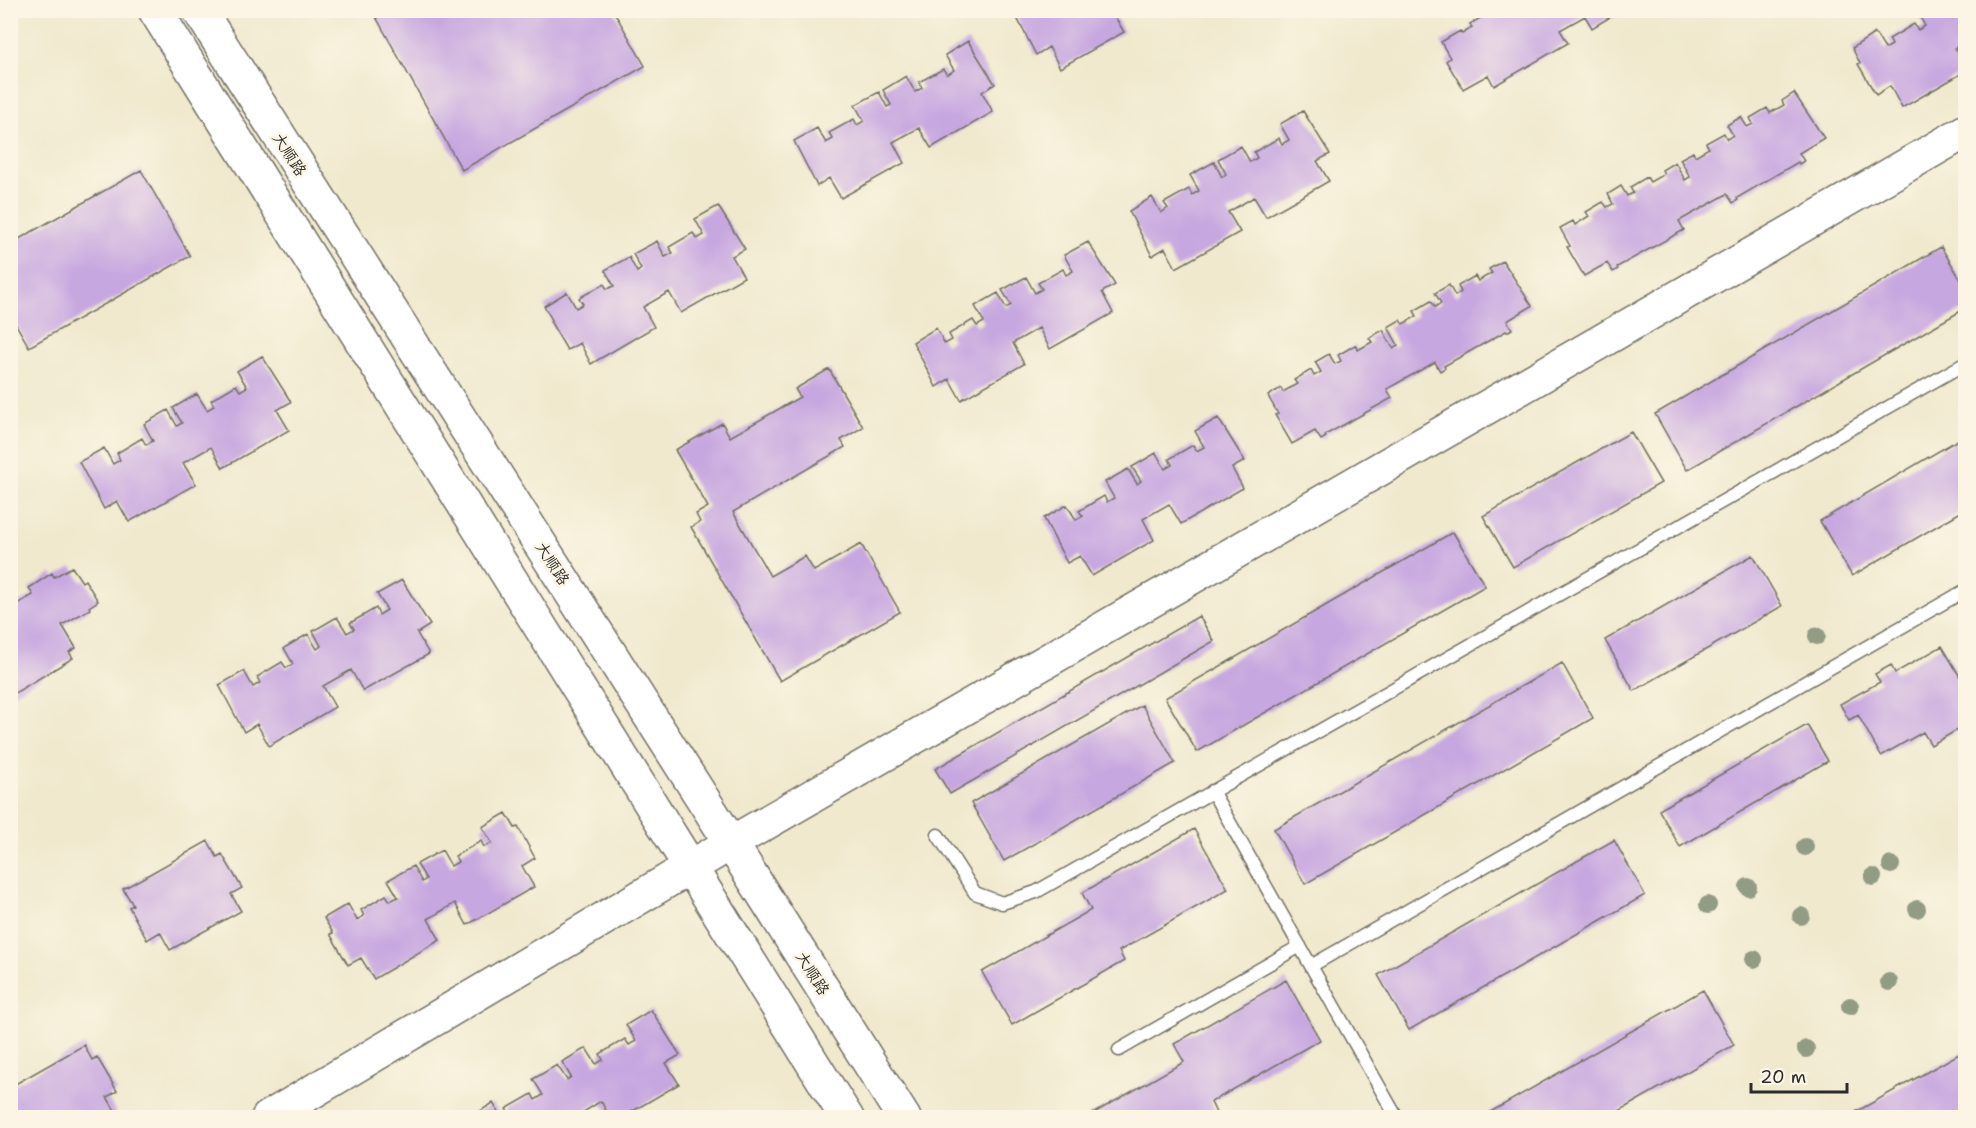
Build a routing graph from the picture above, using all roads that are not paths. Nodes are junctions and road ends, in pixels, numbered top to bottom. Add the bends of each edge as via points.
1 (155, 10) edge
2 (199, 10) edge
3 (1965, 131) edge
4 (1965, 363) edge
5 (1965, 590) edge
6 (1212, 791) junction
7 (938, 835) dead end
8 (732, 843) junction
9 (690, 867) junction
10 (1300, 946) junction
11 (1311, 966) junction
12 (1119, 1050) dead end
13 (268, 1118) edge
14 (847, 1118) edge
15 (904, 1118) edge
16 (1397, 1118) edge

1 - 9 street
2 - 8 street, 大顺路
3 - 8 street
4 - 6 lane
5 - 11 lane
6 - 7 lane via 1036,892 1002,903 975,893
6 - 10 lane
8 - 9 street
8 - 15 street, 大顺路
9 - 13 street
9 - 14 street
10 - 11 lane
10 - 12 lane
11 - 16 lane

